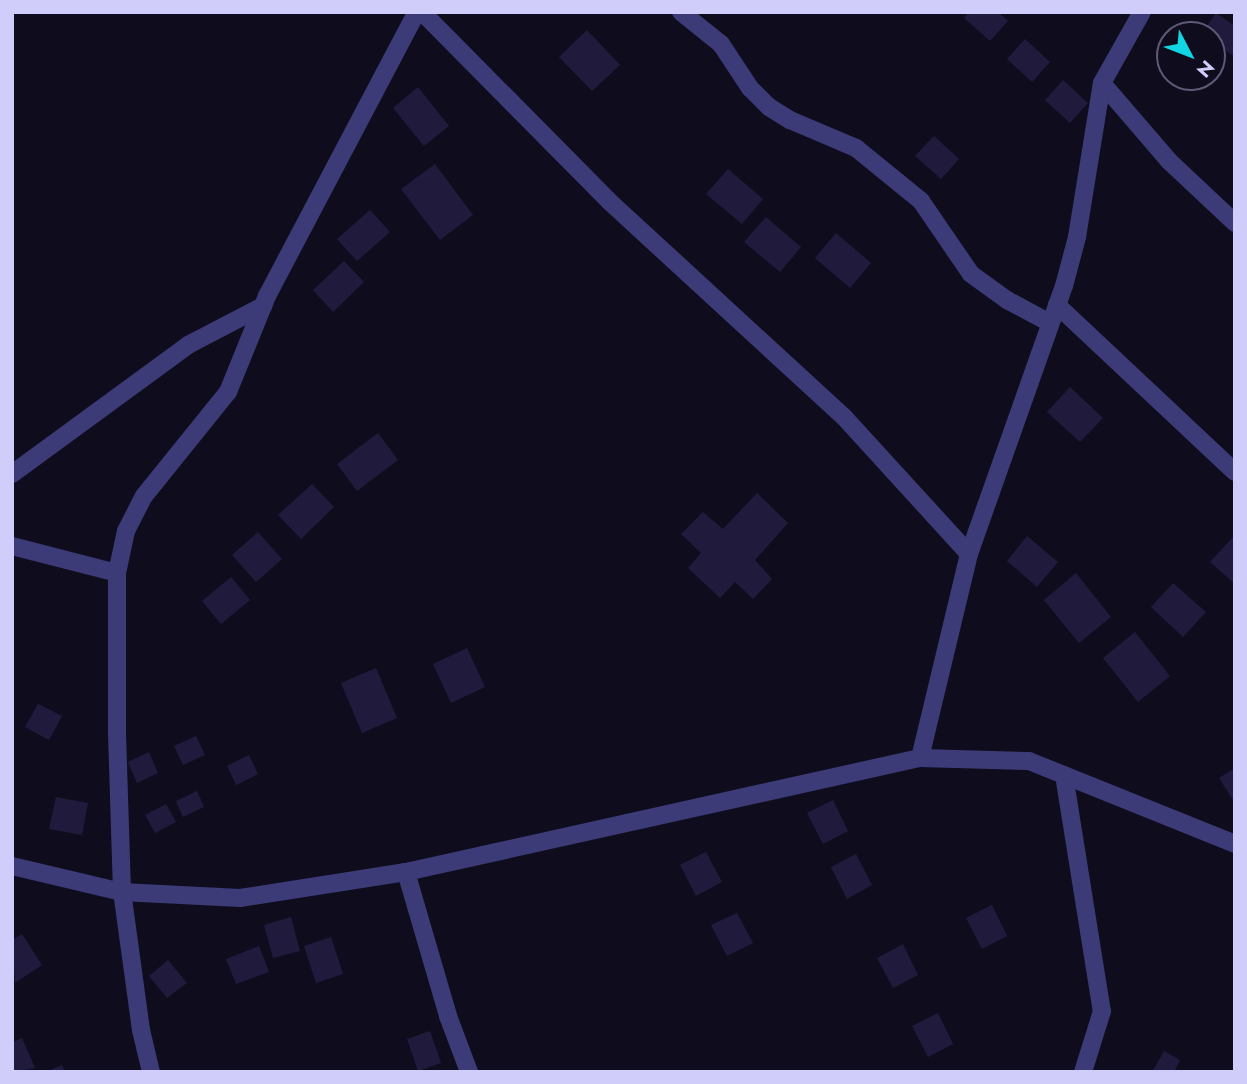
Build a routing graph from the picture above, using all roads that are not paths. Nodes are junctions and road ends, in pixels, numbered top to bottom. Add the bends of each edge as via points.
1 (419, 12) edge
2 (681, 12) edge
3 (1142, 12) edge
4 (1102, 83) junction
5 (1235, 223) edge
6 (1057, 305) junction
7 (263, 306) junction
8 (1050, 323) junction
9 (1235, 472) edge
10 (12, 474) edge
11 (12, 546) edge
12 (969, 554) junction
13 (117, 573) junction
14 (920, 758) junction
15 (1064, 775) junction
16 (1235, 844) edge
17 (12, 866) edge
18 (406, 872) junction
19 (121, 892) junction
20 (149, 1071) edge
21 (469, 1072) edge
22 (1083, 1072) edge

1 - 7 street
1 - 12 street via 610,202 844,417
2 - 8 street via 720,44 769,107 856,148 921,201 971,274
3 - 4 street
4 - 5 street via 1169,161
4 - 6 street via 1077,237
6 - 8 street
6 - 9 street
7 - 10 street via 188,345
7 - 13 street via 228,392 133,513
8 - 12 street
11 - 13 street
12 - 14 street
13 - 19 street
14 - 15 street via 1029,761
14 - 18 street
15 - 16 street
15 - 22 street via 1102,1010
17 - 19 street
18 - 19 street via 240,898
18 - 21 street
19 - 20 street

